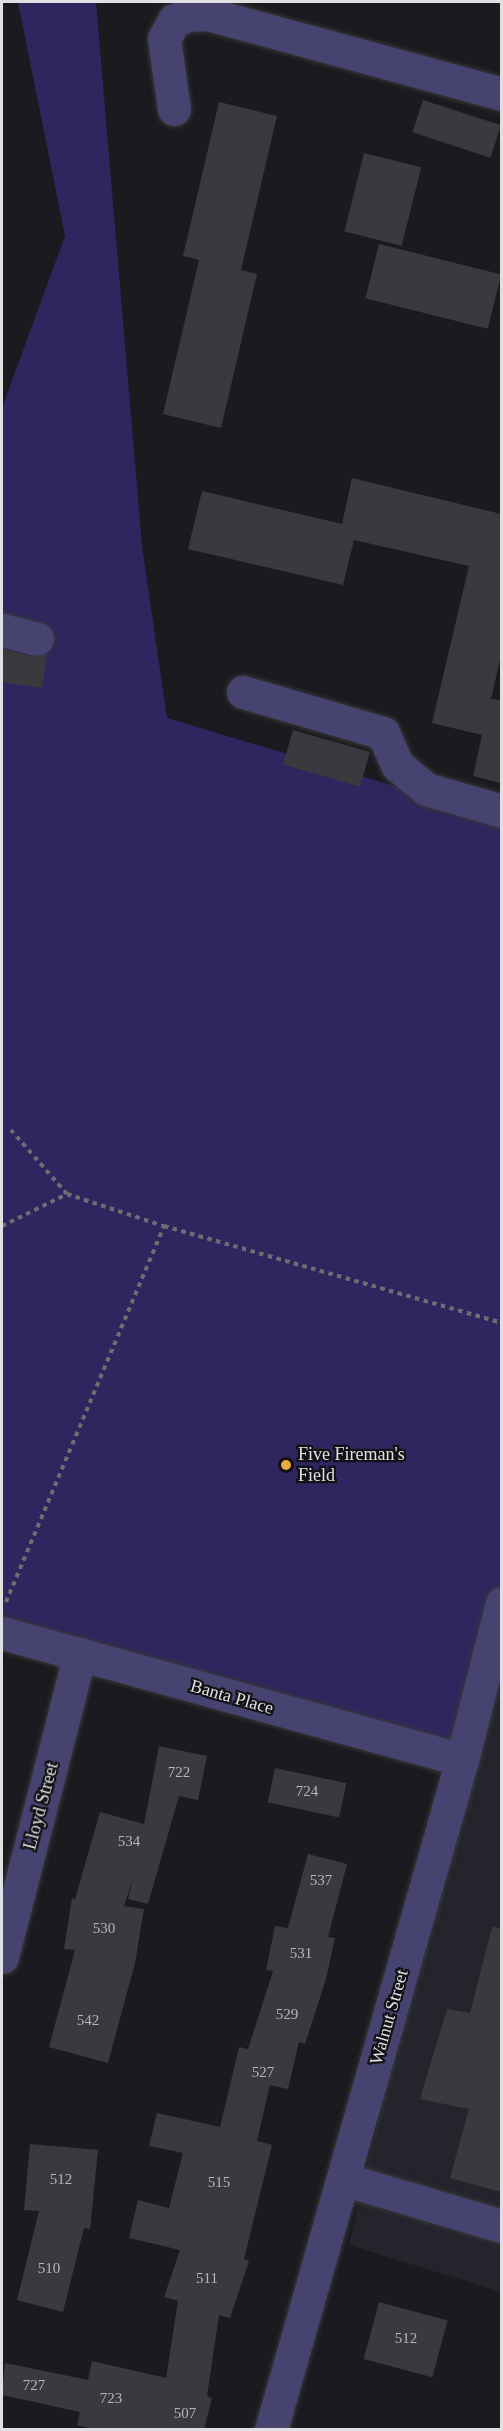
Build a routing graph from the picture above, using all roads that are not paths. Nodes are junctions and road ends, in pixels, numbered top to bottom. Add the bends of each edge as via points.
1 (501, 94) edge
2 (174, 109) dead end
3 (2, 630) edge
4 (37, 639) dead end
5 (243, 692) dead end
6 (501, 811) edge
7 (501, 1603) edge
8 (2, 1633) edge
9 (80, 1654) junction
10 (462, 1761) junction
11 (2, 1957) edge
12 (343, 2179) junction
13 (501, 2226) edge
14 (272, 2430) edge

1 - 2 street via 208,14 174,20 164,39
3 - 4 street
5 - 6 street via 383,733 398,766 426,789
7 - 10 street, Walnut Street
8 - 9 street, Banta Place
9 - 10 street, Banta Place
9 - 11 street, Lloyd Street
10 - 12 street, Walnut Street
12 - 13 street
12 - 14 street, Walnut Street

